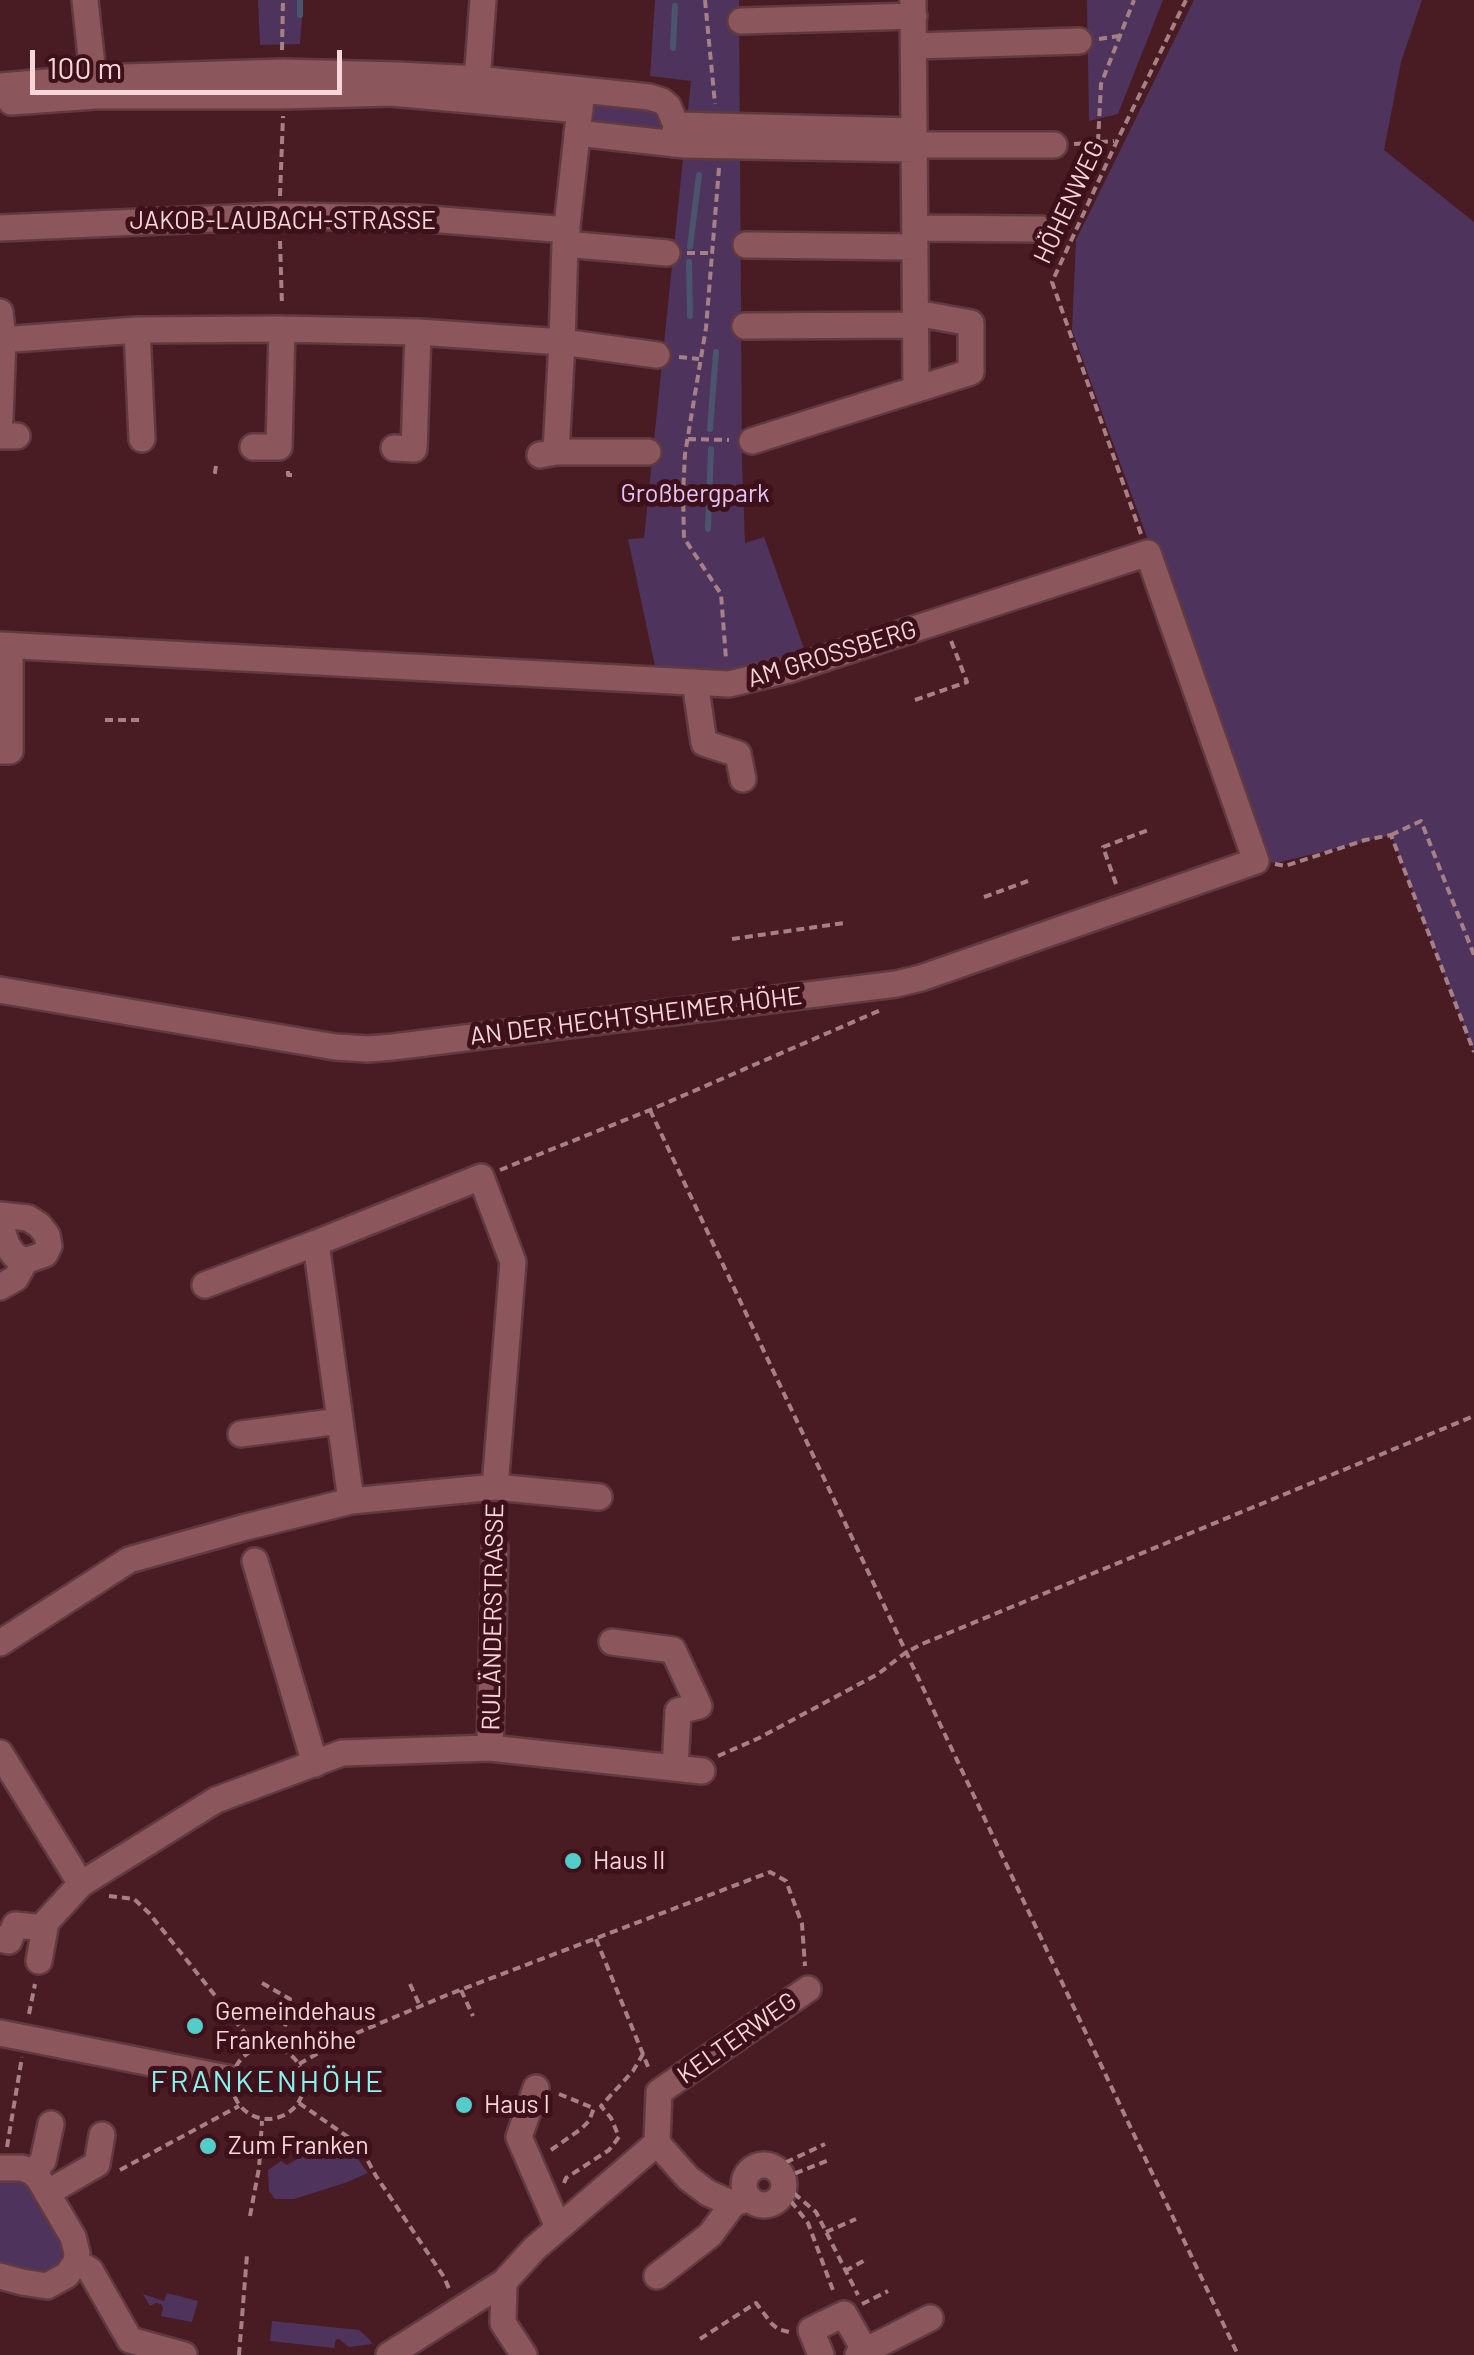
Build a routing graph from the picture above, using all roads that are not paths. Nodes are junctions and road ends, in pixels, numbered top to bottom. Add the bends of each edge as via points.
1 (85, 0) edge
2 (483, 0) edge
3 (914, 8) edge
4 (741, 22) dead end
5 (1079, 41) dead end
6 (914, 46) junction
7 (0, 86) edge
8 (94, 87) junction
9 (476, 89) junction
10 (0, 103) edge
11 (580, 111) junction
12 (675, 135) junction
13 (914, 142) junction
14 (1054, 145) road end
15 (0, 228) edge
16 (1041, 229) dead end
17 (566, 237) junction
18 (915, 238) junction
19 (746, 245) dead end
20 (667, 253) dead end
21 (916, 319) junction
22 (745, 326) dead end
23 (1, 330) edge
24 (137, 330) junction
25 (282, 330) junction
26 (418, 332) junction
27 (562, 342) junction
28 (656, 355) dead end
29 (916, 388) junction
30 (6, 430) edge
31 (139, 440) dead end
32 (752, 441) road end
33 (252, 446) dead end
34 (412, 449) dead end
35 (648, 452) dead end
36 (5, 645) edge
37 (696, 682) junction
38 (0, 751) edge
39 (742, 779) dead end
40 (1256, 861) joint
41 (0, 990) edge
42 (0, 1215) edge
43 (0, 1224) edge
44 (316, 1243) junction
45 (25, 1260) junction
46 (205, 1285) dead end
47 (0, 1287) edge
48 (340, 1420) junction
49 (241, 1434) dead end
50 (495, 1487) junction
51 (599, 1497) dead end
52 (351, 1501) junction
53 (495, 1548) dead end
54 (256, 1561) dead end
55 (612, 1642) dead end
56 (0, 1643) edge
57 (490, 1748) junction
58 (0, 1753) edge
59 (315, 1764) junction
60 (675, 1768) junction
61 (702, 1771) road end
62 (82, 1884) junction
63 (45, 1928) junction
64 (0, 1939) edge
65 (39, 1961) road end
66 (808, 1989) road end
67 (12, 2035) edge
68 (232, 2078) road end
69 (536, 2088) road end
70 (51, 2124) dead end
71 (102, 2136) dead end
72 (656, 2143) junction
73 (2, 2167) edge
74 (781, 2180) road end
75 (39, 2182) junction
76 (741, 2201) junction
77 (555, 2218) junction
78 (76, 2262) junction
79 (0, 2276) edge
80 (658, 2276) dead end
81 (504, 2282) junction
82 (930, 2318) dead end
83 (817, 2345) edge
84 (861, 2353) edge
85 (184, 2355) edge
86 (389, 2355) edge
87 (524, 2355) edge

1 - 8 street
2 - 9 street
3 - 4 street
3 - 6 street
5 - 6 street
6 - 13 street
7 - 8 street
8 - 9 street via 283,96 398,74
8 - 10 street
9 - 11 street
11 - 12 street
11 - 12 street via 649,97 668,106
11 - 17 street
12 - 13 street
13 - 14 street
13 - 18 street
15 - 17 street, JAKOB-LAUBACH-STRASSE via 279,216 417,218
16 - 18 street
17 - 20 street, JAKOB-LAUBACH-STRASSE
17 - 27 street
18 - 19 street
18 - 21 street
21 - 22 street
21 - 29 street
21 - 29 street via 971,324 971,372
23 - 24 street
23 - 30 street
24 - 25 street
24 - 31 street
25 - 26 street
25 - 33 street via 289,460
26 - 27 street
26 - 34 street
27 - 28 street
27 - 35 street via 548,454
29 - 32 street
36 - 37 street, AM GROSSBERG
36 - 38 street via 10,751
37 - 39 street via 704,743 738,754
37 - 40 street, AM GROSSBERG via 729,684 788,670 1148,553
40 - 41 street, AN DER HECHTSHEIMER HÖHE via 896,984 368,1049
42 - 45 street via 28,1218 47,1235 45,1254
43 - 45 street via 6,1245
44 - 46 street
44 - 48 street
44 - 50 street, RULÄNDERSTRASSE via 482,1177 514,1262
45 - 47 street via 16,1278
48 - 49 street
48 - 52 street
50 - 51 street, RULÄNDERSTRASSE
50 - 52 street, RULÄNDERSTRASSE
52 - 56 street, RULÄNDERSTRASSE via 128,1560
53 - 57 street, RULÄNDERSTRASSE
54 - 59 street
55 - 60 street via 674,1650 700,1706 678,1711
57 - 59 street via 342,1752
57 - 60 street
58 - 62 street
59 - 62 street via 216,1800
60 - 61 street
62 - 63 street
63 - 64 street via 15,1925 9,1940
63 - 65 street
66 - 72 street, KELTERWEG via 659,2092
67 - 68 street
69 - 77 street via 520,2138
70 - 75 street
71 - 75 street via 97,2164
72 - 76 street via 708,2193
72 - 77 street
73 - 75 street via 22,2168
74 - 76 street via 760,2166 749,2172
75 - 78 street via 74,2237
76 - 80 street
77 - 81 street
78 - 79 street via 46,2286
78 - 85 street via 90,2270 130,2340
81 - 86 street
81 - 87 street via 503,2323
82 - 84 street
83 - 84 street via 812,2330 844,2314

